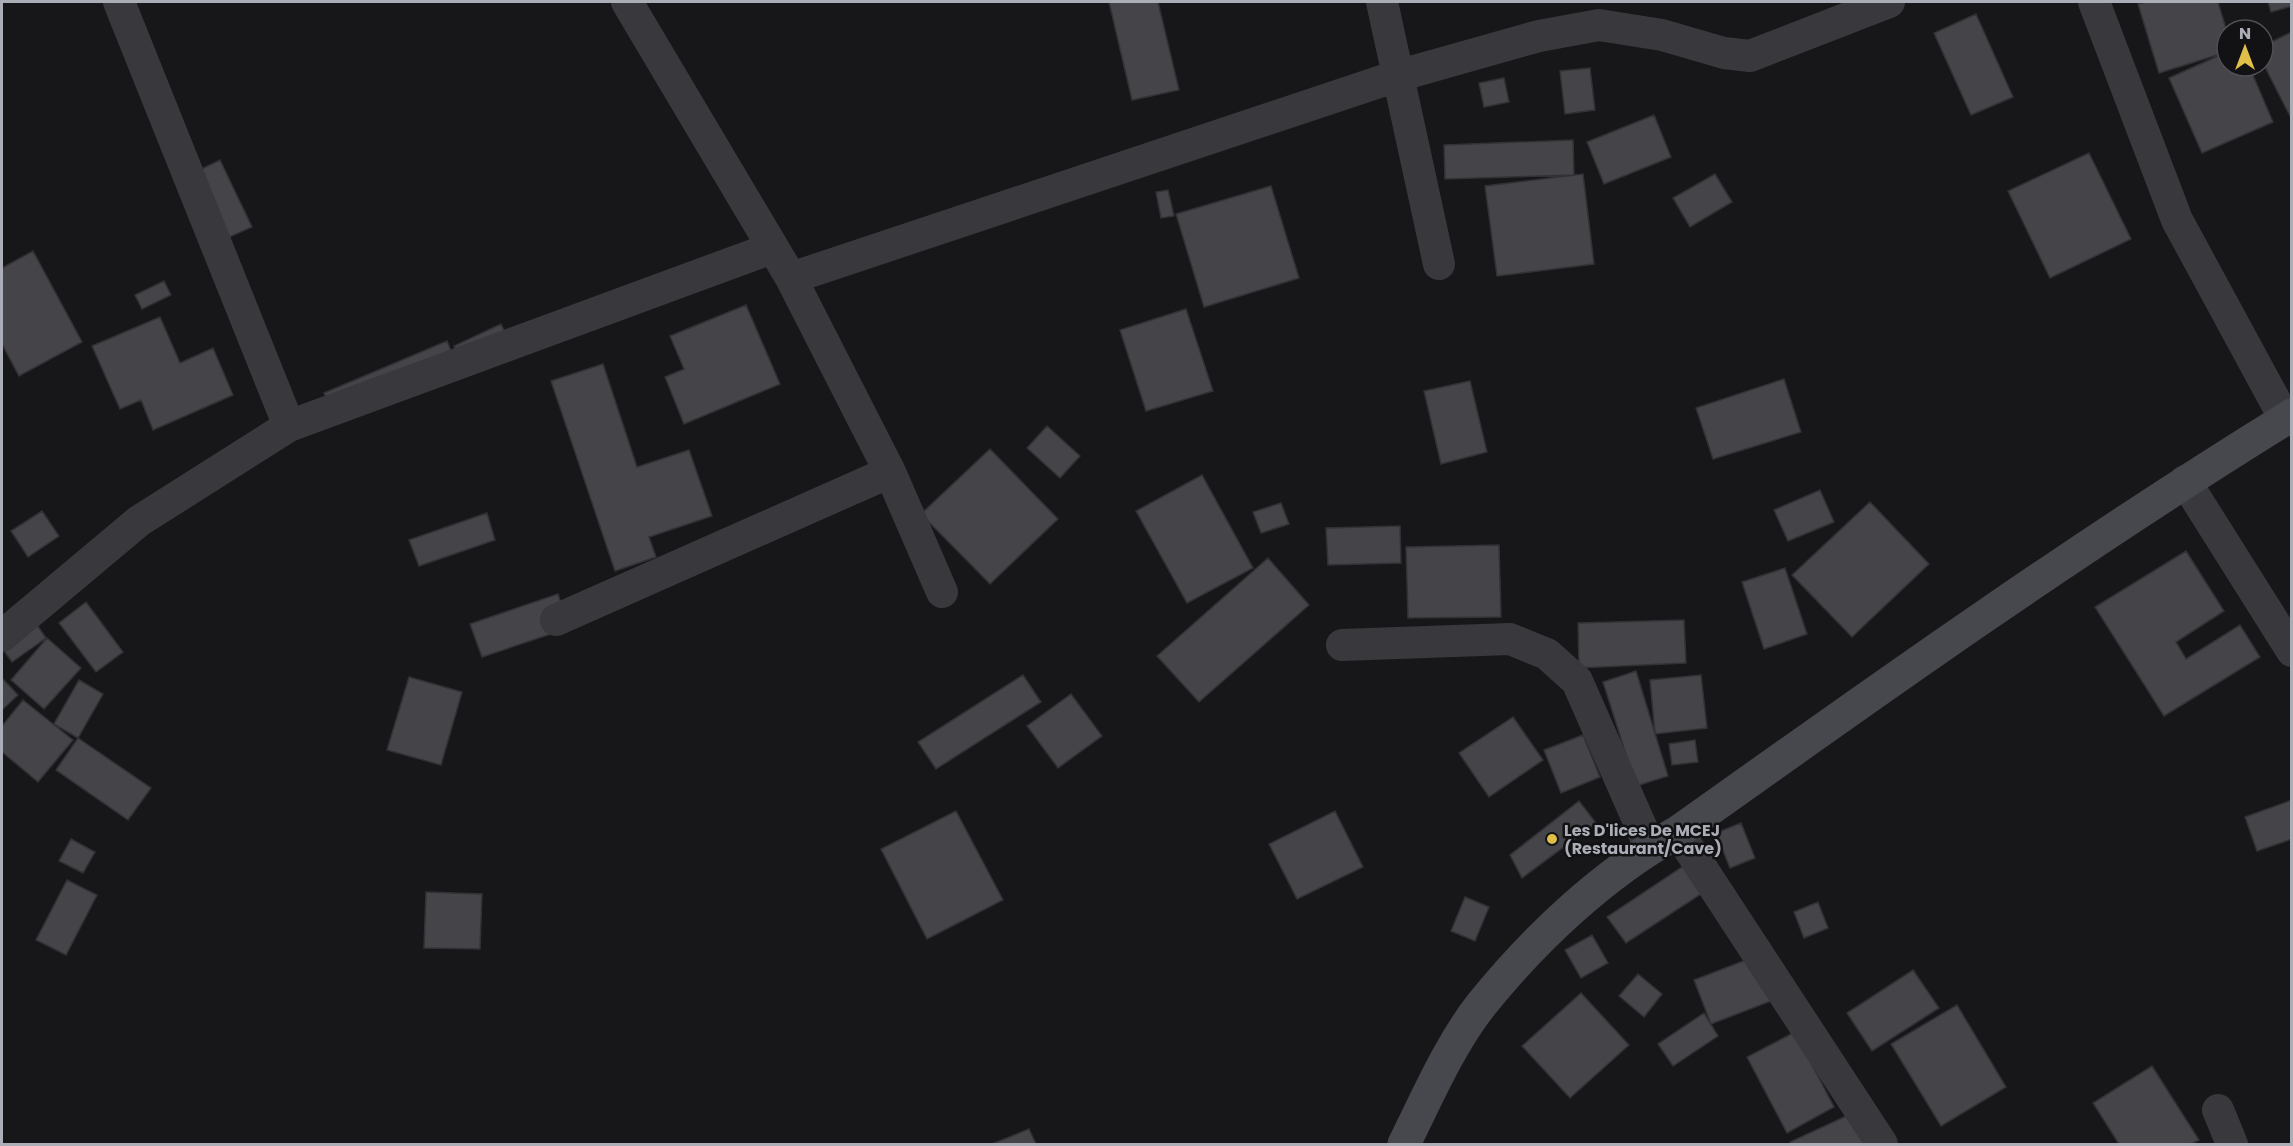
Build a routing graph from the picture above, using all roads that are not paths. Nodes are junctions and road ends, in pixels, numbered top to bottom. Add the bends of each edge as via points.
1 (119, 2) edge
2 (627, 2) edge
3 (1382, 2) edge
4 (1889, 2) edge
5 (2094, 2) edge
6 (1397, 76) junction
7 (772, 248) junction
8 (1438, 264) dead end
9 (791, 278) junction
10 (2288, 417) edge
11 (290, 426) junction
12 (890, 472) junction
13 (2185, 481) junction
14 (942, 592) dead end
15 (556, 620) dead end
16 (2, 636) edge
17 (1342, 645) dead end
18 (2292, 651) edge
19 (1678, 832) junction
20 (1650, 848) junction
21 (2218, 1110) dead end
22 (1404, 1144) edge
23 (1882, 1144) edge
24 (2232, 1144) edge

1 - 11 street
2 - 7 street
3 - 6 street
4 - 6 street via 1750,56 1599,25 1539,36
5 - 10 street via 2177,220
6 - 8 street
6 - 9 street
7 - 9 street
7 - 11 street
9 - 12 street
10 - 13 street
11 - 16 street via 139,521
12 - 14 street
12 - 15 street
13 - 18 street
13 - 19 street via 1918,661
17 - 20 street via 1510,639 1547,654 1577,681
19 - 20 street
19 - 23 street
20 - 22 street via 1585,897 1480,1006 1440,1070
21 - 24 street

